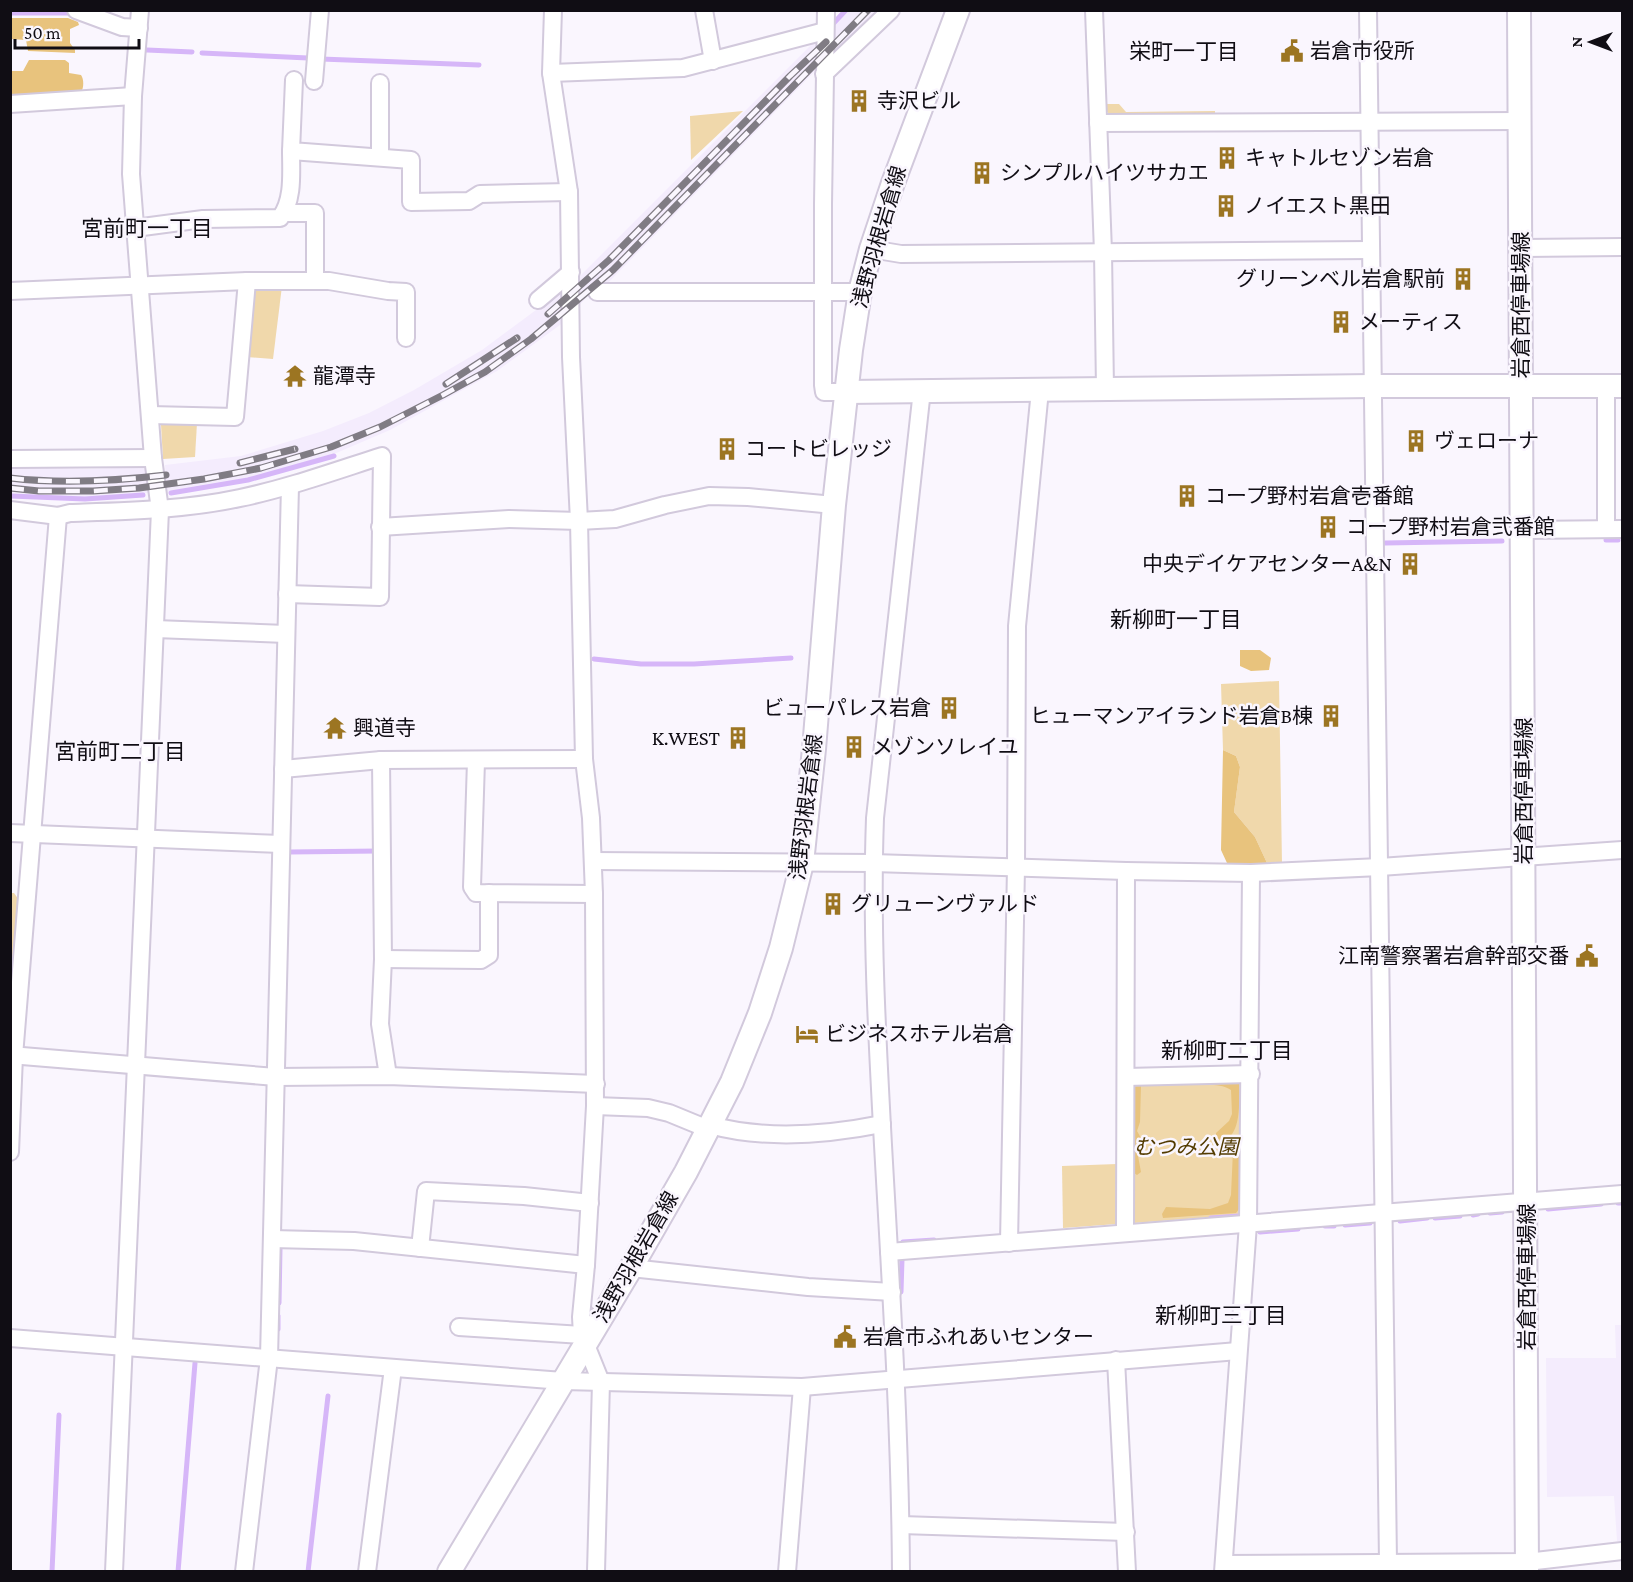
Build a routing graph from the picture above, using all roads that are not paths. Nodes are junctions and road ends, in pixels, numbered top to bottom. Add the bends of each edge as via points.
1 (76, 10) edge
2 (140, 10) edge
3 (320, 10) edge
4 (553, 10) edge
5 (704, 10) edge
6 (891, 10) edge
7 (958, 10) edge
8 (1094, 10) edge
9 (1368, 10) edge
10 (1518, 10) edge
11 (828, 17) edge
12 (139, 28) junction
13 (713, 61) junction
14 (551, 73) junction
15 (824, 74) junction
16 (294, 80) dead end
17 (314, 81) dead end
18 (380, 83) dead end
19 (133, 96) junction
20 (10, 104) edge
21 (1519, 121) junction
22 (1369, 122) junction
23 (1098, 123) junction
24 (291, 151) junction
25 (380, 157) junction
26 (569, 192) junction
27 (284, 213) junction
28 (135, 228) junction
29 (1623, 247) edge
30 (1520, 248) junction
31 (871, 249) junction
32 (1371, 250) junction
33 (1103, 252) junction
34 (571, 272) junction
35 (247, 281) junction
36 (315, 281) junction
37 (140, 287) junction
38 (10, 291) edge
39 (597, 292) dead end
40 (823, 292) junction
41 (860, 292) junction
42 (538, 300) dead end
43 (406, 338) dead end
44 (1372, 386) junction
45 (1521, 386) junction
46 (1614, 386) edge
47 (1105, 389) junction
48 (922, 390) junction
49 (1040, 390) junction
50 (846, 392) junction
51 (150, 415) junction
52 (153, 458) junction
53 (10, 459) edge
54 (290, 486) junction
55 (834, 505) junction
56 (10, 510) edge
57 (160, 510) junction
58 (58, 516) junction
59 (579, 521) junction
60 (381, 527) junction
61 (1605, 529) junction
62 (1623, 529) edge
63 (1522, 530) junction
64 (287, 594) junction
65 (155, 629) junction
66 (286, 634) junction
67 (584, 759) junction
68 (381, 760) junction
69 (476, 761) junction
70 (283, 769) junction
71 (10, 833) edge
72 (32, 834) junction
73 (146, 840) junction
74 (281, 844) junction
75 (1623, 850) edge
76 (1524, 857) junction
77 (593, 861) junction
78 (802, 863) junction
79 (873, 863) junction
80 (1016, 867) junction
81 (1380, 867) junction
82 (1126, 871) junction
83 (1251, 873) junction
84 (19, 889) edge
85 (489, 893) junction
86 (594, 894) junction
87 (383, 959) junction
88 (12, 1056) edge
89 (135, 1065) junction
90 (1251, 1074) junction
91 (388, 1076) junction
92 (276, 1077) junction
93 (1126, 1077) junction
94 (596, 1084) junction
95 (595, 1106) junction
96 (882, 1124) junction
97 (709, 1127) junction
98 (10, 1152) edge
99 (1623, 1194) edge
100 (1527, 1202) junction
101 (590, 1203) junction
102 (1383, 1213) junction
103 (1248, 1224) junction
104 (1125, 1233) junction
105 (272, 1239) junction
106 (1009, 1243) junction
107 (420, 1248) junction
108 (889, 1252) junction
109 (586, 1264) junction
110 (631, 1268) junction
111 (892, 1292) junction
112 (459, 1327) dead end
113 (10, 1338) edge
114 (584, 1340) junction
115 (123, 1347) junction
116 (1238, 1351) junction
117 (269, 1358) junction
118 (1116, 1360) junction
119 (393, 1368) junction
120 (896, 1379) junction
121 (563, 1381) junction
122 (601, 1382) junction
123 (802, 1387) junction
124 (900, 1525) junction
125 (1126, 1533) junction
126 (1623, 1551) edge
127 (1388, 1563) junction
128 (1527, 1567) edge
129 (1224, 1568) edge
130 (114, 1572) edge
131 (244, 1572) edge
132 (367, 1572) edge
133 (449, 1572) edge
134 (596, 1572) edge
135 (787, 1572) edge
136 (901, 1572) edge
137 (1126, 1572) edge

1 - 12 street via 122,27
2 - 12 street
3 - 17 street
4 - 14 street
5 - 13 street
6 - 15 street
7 - 31 main road, 浅野羽根岩倉線
8 - 23 street
9 - 22 street
10 - 21 main road, 岩倉西停車場線
11 - 13 street
11 - 15 street
12 - 19 street
13 - 14 street via 683,68
14 - 26 street
15 - 40 street
16 - 24 street
18 - 25 street
19 - 20 street
19 - 28 street via 131,174
21 - 22 street
21 - 30 main road, 岩倉西停車場線
22 - 23 street
22 - 32 street
23 - 33 street
24 - 25 street
24 - 27 street via 290,189
25 - 26 street via 411,160 411,202 469,201 480,194
26 - 34 street
27 - 28 street via 280,218 203,219
27 - 36 street via 315,213
28 - 37 street
29 - 30 street
30 - 45 main road, 岩倉西停車場線
31 - 33 street via 901,254
31 - 41 main road, 浅野羽根岩倉線
32 - 33 street
32 - 44 street
33 - 47 street
34 - 42 street
34 - 59 street
35 - 36 street
35 - 37 street
35 - 51 street via 235,417
36 - 43 street via 406,292
37 - 38 street
37 - 51 street
39 - 40 street
40 - 41 street
40 - 50 street via 824,392
41 - 50 main road, 浅野羽根岩倉線
44 - 45 main road
44 - 47 main road
44 - 81 street
45 - 46 main road
45 - 63 main road, 岩倉西停車場線
46 - 61 street
47 - 49 main road
48 - 49 main road
48 - 50 main road
48 - 79 street
49 - 80 street via 1017,626
50 - 55 main road, 浅野羽根岩倉線
51 - 52 street
52 - 53 street
52 - 57 street
54 - 57 street
54 - 60 street via 382,456
54 - 64 street
55 - 59 street via 709,496 615,519
55 - 78 main road, 浅野羽根岩倉線
56 - 58 street
57 - 58 street
57 - 65 street
58 - 72 street
59 - 60 street via 509,519
59 - 67 street
60 - 64 street via 380,597
61 - 62 street
61 - 63 street
63 - 76 main road, 岩倉西停車場線
64 - 66 street
65 - 66 street
65 - 73 street
66 - 70 street
67 - 69 street
67 - 77 street
68 - 69 street
68 - 70 street
68 - 87 street
69 - 85 street via 472,887 476,893
70 - 74 street
71 - 72 street
72 - 73 street
72 - 84 street
73 - 74 street
73 - 89 street
74 - 92 street
75 - 76 street
76 - 81 street
76 - 100 main road, 岩倉西停車場線
77 - 78 street
77 - 86 street
78 - 79 street
78 - 97 main road, 浅野羽根岩倉線 via 782,948 760,1012
79 - 80 street
79 - 96 street
80 - 82 street
80 - 106 street
81 - 83 street
81 - 102 street
82 - 83 street
82 - 93 street
83 - 90 street
84 - 88 street
85 - 86 street
85 - 87 street via 489,955 481,960
86 - 94 street
87 - 91 street via 380,1024
88 - 89 street
88 - 98 street
89 - 92 street
89 - 115 street
90 - 93 street
90 - 103 street
91 - 92 street
91 - 94 street
92 - 105 street
93 - 104 street
94 - 95 street
95 - 97 street via 648,1108
95 - 101 street
96 - 97 street via 846,1131 794,1133 739,1133
96 - 108 street
97 - 110 main road, 浅野羽根岩倉線
99 - 100 street
100 - 102 street
100 - 128 main road, 岩倉西停車場線
101 - 107 street via 426,1191
101 - 109 street
102 - 103 street
102 - 127 street
103 - 104 street
103 - 116 street
104 - 106 street
105 - 107 street
105 - 117 street
106 - 108 street
107 - 109 street
108 - 111 street
109 - 114 street via 581,1317
110 - 111 street
110 - 114 main road, 浅野羽根岩倉線
111 - 120 street
112 - 114 street
113 - 115 street
114 - 121 main road, 浅野羽根岩倉線
114 - 122 street
115 - 117 street
115 - 130 street
116 - 118 street
116 - 129 street
117 - 119 street
117 - 131 street
118 - 120 street
118 - 125 street
119 - 121 street
119 - 132 street
120 - 123 street
120 - 124 street
121 - 122 street
121 - 133 main road, 浅野羽根岩倉線
122 - 123 street
122 - 134 street
123 - 135 street
124 - 125 street
124 - 136 street
125 - 137 street
126 - 128 street
127 - 128 street
127 - 129 street

